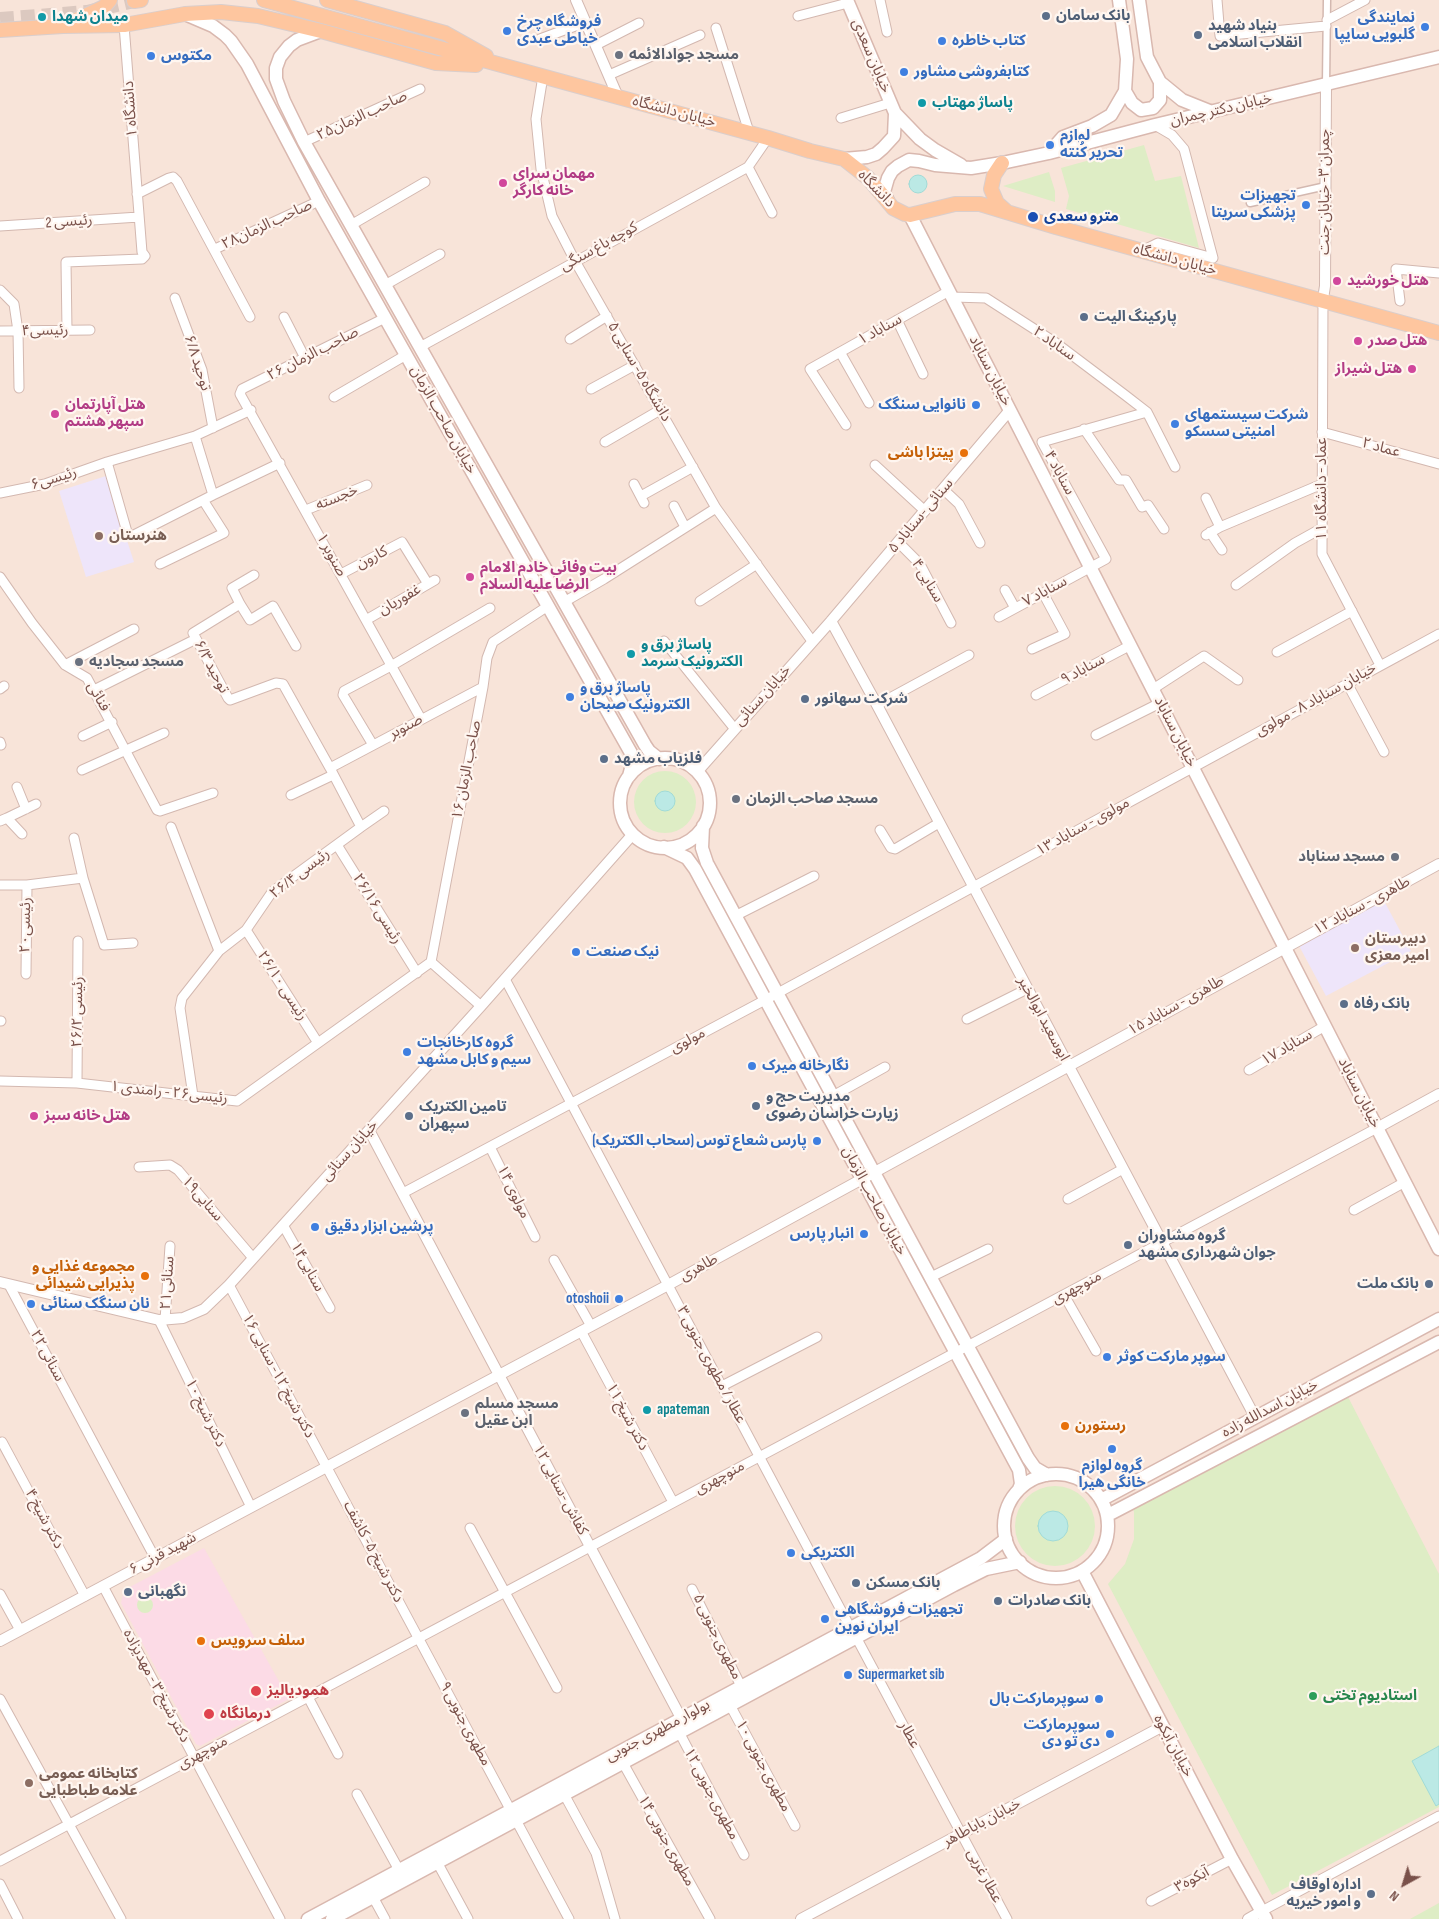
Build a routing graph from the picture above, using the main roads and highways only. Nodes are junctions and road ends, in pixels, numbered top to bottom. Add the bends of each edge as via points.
1 (110, 0) edge
2 (264, 0) edge
3 (328, 0) edge
4 (1119, 0) edge
5 (1138, 0) edge
6 (847, 1) edge
7 (185, 14) junction
8 (63, 26) junction
9 (0, 30) edge
10 (320, 31) junction
11 (1439, 57) edge
12 (504, 66) junction
13 (1160, 82) junction
14 (1125, 91) junction
15 (892, 108) junction
16 (1212, 112) junction
17 (1049, 154) junction
18 (844, 158) junction
19 (1002, 163) junction
20 (967, 168) junction
21 (888, 202) junction
22 (1008, 212) junction
23 (910, 215) junction
24 (1439, 333) edge
25 (660, 759) junction
26 (629, 776) junction
27 (703, 826) junction
28 (664, 848) junction
29 (1439, 1249) edge
30 (1439, 1319) edge
31 (1439, 1342) edge
32 (1046, 1475) junction
33 (1020, 1489) junction
34 (1101, 1500) junction
35 (1108, 1515) junction
36 (1006, 1539) junction
37 (1020, 1562) junction
38 (1082, 1571) junction
39 (853, 1632) junction
40 (514, 1815) junction
41 (1264, 1915) edge
42 (308, 1919) edge
43 (332, 1919) edge

1 - 8 main road via 104,7
2 - 12 main road
3 - 12 main road via 445,33
4 - 14 main road via 1127,59
5 - 13 main road via 1147,57
6 - 15 main road, خیابان سعدی
7 - 8 main road via 124,25
7 - 10 main road via 222,12 258,16
7 - 26 main road, خیابان صاحب الزمان via 225,35 247,64 319,201 631,753
8 - 9 main road
10 - 12 main road via 436,63
10 - 25 main road via 297,40 280,57 276,68 279,91 304,142 645,745
11 - 16 main road, خیابان دکتر چمران
12 - 18 main road, خیابان دانشگاه
13 - 14 main road via 1160,100 1153,108 1141,110
13 - 16 main road via 1182,100
14 - 17 main road via 1112,115 1063,137
15 - 18 main road via 894,136 884,148 867,158
15 - 20 main road via 928,144
16 - 17 main road, خیابان دکتر چمران
17 - 19 main road, خیابان دکتر چمران
18 - 21 main road, دانشگاه via 868,178
19 - 20 main road, خیابان دکتر چمران
19 - 22 main road via 994,174 992,189 997,203
20 - 21 main road, خیابان دکتر چمران via 935,166 919,160 904,162 888,178 884,192
21 - 23 main road, دانشگاه via 898,211
22 - 23 main road, خیابان دانشگاه via 980,204 955,204
22 - 24 main road, خیابان دانشگاه
23 - 29 main road, خیابان سناباد
25 - 26 main road via 643,764
25 - 27 main road via 688,764 704,781 709,810
26 - 28 main road via 620,802 626,824 642,841
27 - 28 main road via 686,842
27 - 32 main road, خیابان صاحب الزمان via 702,848 707,863 735,916 1034,1468
28 - 33 main road, خیابان صاحب الزمان via 687,858 695,869 1019,1470
30 - 34 main road, خیابان اسدالله زاده
31 - 35 main road, خیابان اسدالله زاده
32 - 33 main road
32 - 34 main road via 1070,1476 1082,1481
33 - 36 main road via 1006,1512
34 - 35 main road
35 - 38 main road via 1101,1552
36 - 37 main road
36 - 39 main road, بولوار مطهری جنوبی via 981,1558
37 - 38 main road via 1030,1571 1056,1578
37 - 39 main road, بولوار مطهری جنوبی via 986,1569
38 - 41 main road, خیابان آبکوه
39 - 40 main road, بولوار مطهری جنوبی via 681,1718
39 - 40 main road, بولوار مطهری جنوبی via 730,1705 564,1794
40 - 42 main road, بولوار مطهری جنوبی via 399,1870
40 - 43 main road, بولوار مطهری جنوبی via 437,1862

